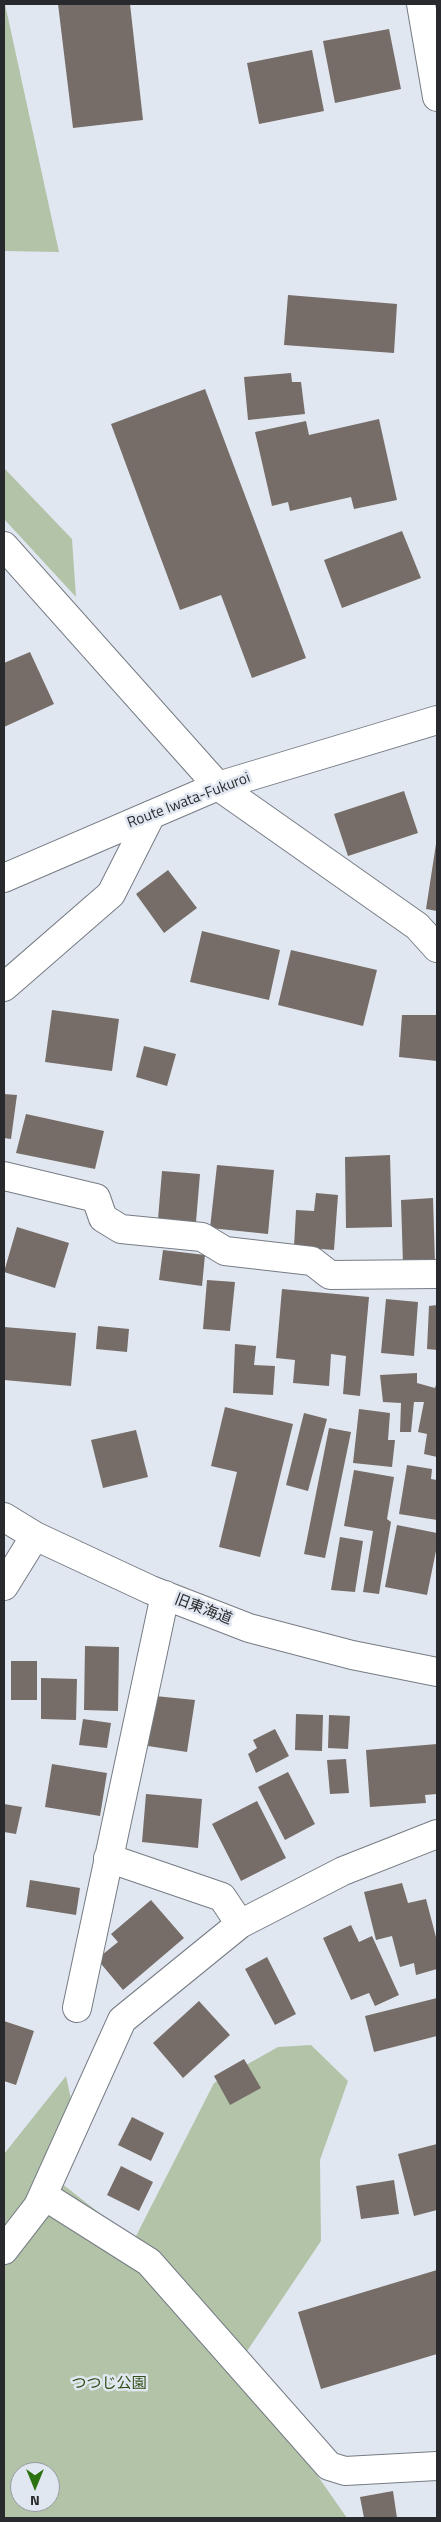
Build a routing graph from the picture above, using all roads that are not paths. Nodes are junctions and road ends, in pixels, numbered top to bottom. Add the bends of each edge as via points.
1 (421, 4) edge
2 (437, 97) edge
3 (4, 546) edge
4 (437, 720) edge
5 (218, 786) junction
6 (150, 815) junction
7 (4, 878) edge
8 (437, 948) edge
9 (4, 987) edge
10 (4, 1176) edge
11 (437, 1274) edge
12 (4, 1517) edge
13 (35, 1536) junction
14 (4, 1586) edge
15 (165, 1595) junction
16 (437, 1669) edge
17 (437, 1834) edge
18 (108, 1858) junction
19 (240, 1924) junction
20 (77, 2008) dead end
21 (43, 2195) junction
22 (4, 2250) edge
23 (437, 2466) edge

1 - 2 street
3 - 5 street
4 - 5 street, Route Iwata-Fukuroi
5 - 6 street, Route Iwata-Fukuroi
5 - 8 street via 417,926
6 - 7 street, Route Iwata-Fukuroi
6 - 9 street via 111,894
10 - 11 street via 96,1198 103,1218 120,1228 202,1237 225,1251 312,1262 330,1275
12 - 13 street, 旧東海道
13 - 14 street
13 - 15 street, 旧東海道
15 - 16 street, 旧東海道 via 249,1628 352,1655
15 - 18 street
17 - 19 street via 342,1870
18 - 19 street via 222,1898
18 - 20 street
19 - 21 street via 122,2020
21 - 22 street
21 - 23 street via 149,2262 329,2466 345,2471

